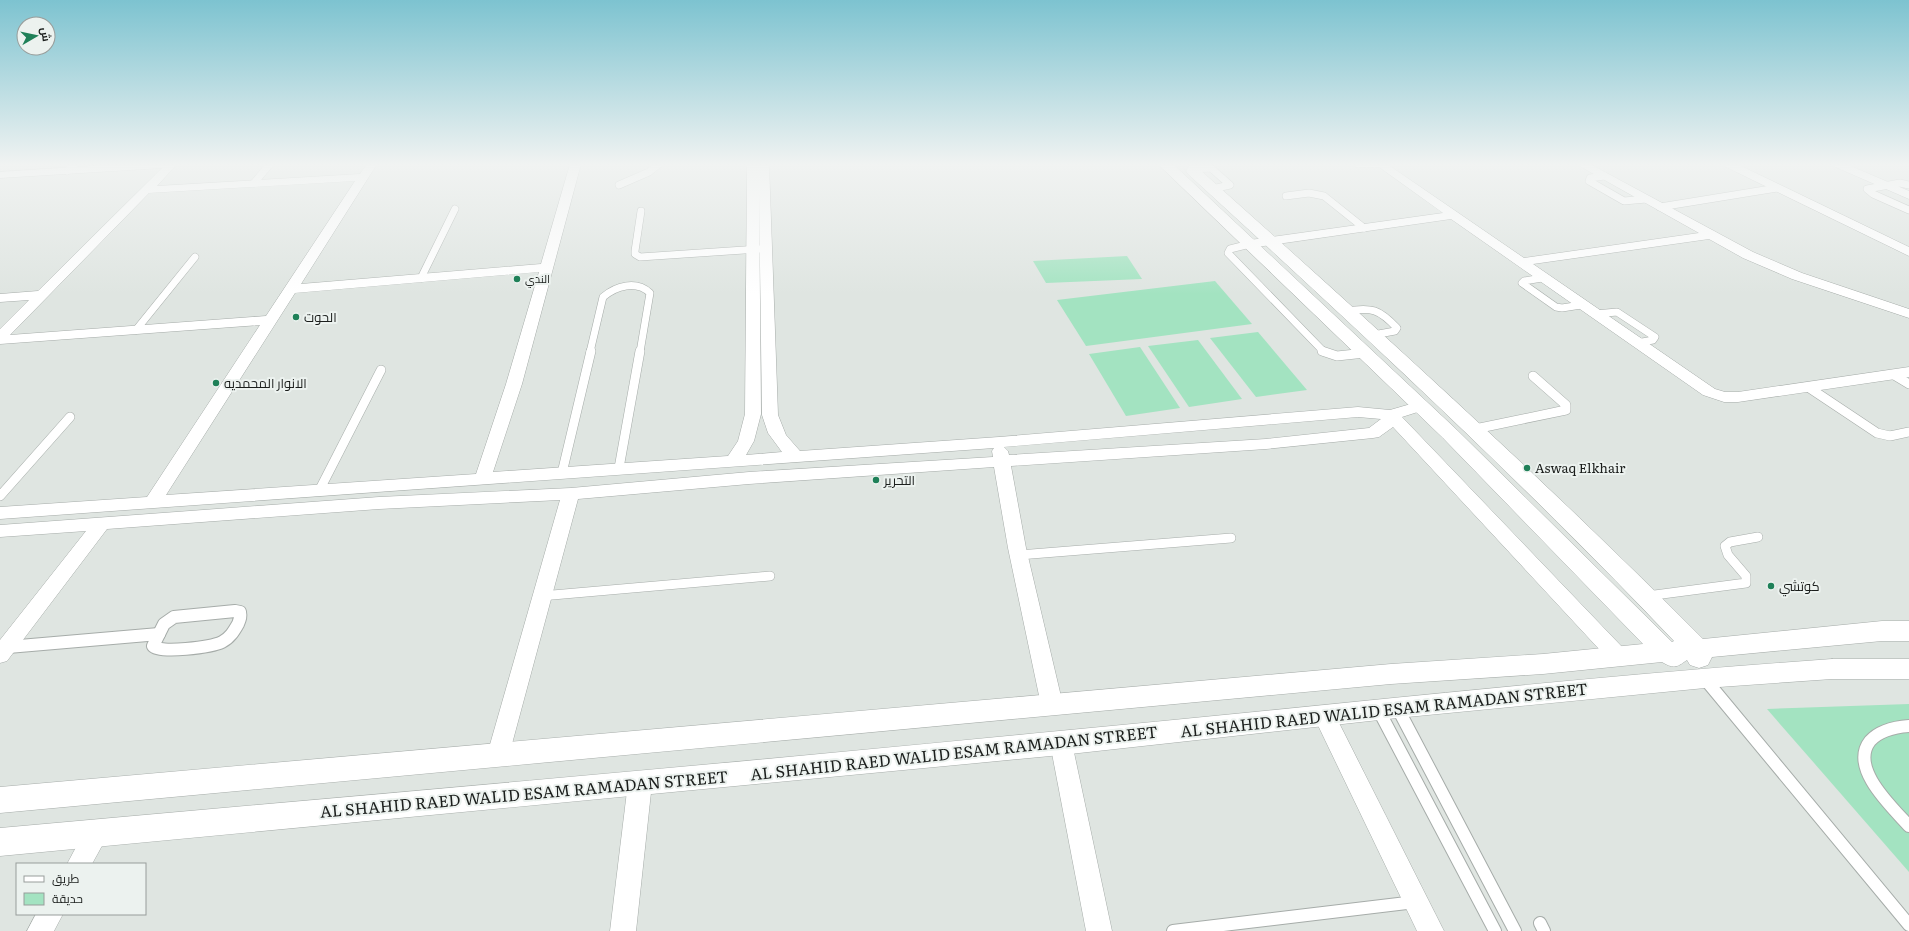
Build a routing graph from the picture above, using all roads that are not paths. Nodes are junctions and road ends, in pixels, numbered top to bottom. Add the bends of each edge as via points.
1 (130, 207) edge
2 (344, 207) edge
3 (564, 207) edge
4 (756, 207) edge
5 (761, 207) edge
6 (1211, 207) edge
7 (1233, 207) edge
8 (1338, 207) edge
9 (1442, 207) edge
10 (1660, 207) edge
11 (1817, 207) edge
12 (455, 209) dead end
13 (641, 211) dead end
14 (1453, 215) junction
15 (1364, 228) junction
16 (1711, 235) junction
17 (1270, 241) junction
18 (1250, 244) junction
19 (759, 249) junction
20 (1909, 252) edge
21 (195, 257) dead end
22 (1520, 262) junction
23 (547, 267) junction
24 (421, 278) junction
25 (1542, 278) junction
26 (291, 289) junction
27 (42, 295) junction
28 (0, 298) edge
29 (1581, 304) junction
30 (1346, 311) junction
31 (1595, 314) junction
32 (1909, 314) edge
33 (271, 320) junction
34 (136, 330) junction
35 (1373, 335) junction
36 (0, 339) edge
37 (1637, 343) junction
38 (1365, 353) junction
39 (381, 370) dead end
40 (1909, 372) edge
41 (1894, 375) junction
42 (1533, 376) dead end
43 (1909, 384) edge
44 (1808, 387) junction
45 (1422, 406) junction
46 (1391, 415) junction
47 (70, 418) dead end
48 (1474, 429) junction
49 (1909, 432) edge
50 (1450, 434) junction
51 (999, 442) junction
52 (796, 456) junction
53 (734, 460) junction
54 (1002, 462) junction
55 (619, 468) junction
56 (562, 473) junction
57 (483, 478) junction
58 (319, 491) junction
59 (571, 494) junction
60 (0, 496) edge
61 (152, 503) junction
62 (0, 513) edge
63 (101, 524) junction
64 (0, 531) edge
65 (1758, 537) dead end
66 (1231, 538) dead end
67 (1019, 555) junction
68 (770, 576) dead end
69 (541, 596) junction
70 (1646, 596) junction
71 (1909, 631) edge
72 (159, 634) junction
73 (1697, 649) junction
74 (3, 651) edge
75 (1666, 652) junction
76 (1618, 656) junction
77 (1909, 669) edge
78 (1705, 678) junction
79 (1052, 706) junction
80 (1388, 708) junction
81 (1324, 715) junction
82 (1909, 726) edge
83 (1061, 743) junction
84 (498, 755) junction
85 (640, 783) junction
86 (0, 800) edge
87 (1909, 826) edge
88 (97, 833) junction
89 (0, 842) edge
90 (80, 863) edge
91 (1417, 902) junction
92 (49, 915) edge
93 (1909, 925) edge
94 (40, 931) edge
95 (623, 931) edge
96 (1099, 931) edge
97 (1174, 931) edge
98 (1431, 931) edge
99 (1495, 931) edge
100 (1515, 931) edge

1 - 27 street
2 - 26 street
3 - 23 street
4 - 19 street
5 - 19 street
6 - 18 street
7 - 17 street
8 - 15 lane
9 - 14 street
10 - 16 street
11 - 20 street
12 - 24 lane
13 - 19 lane via 635,251 640,257
14 - 15 street
14 - 22 street
15 - 17 street
16 - 22 street
16 - 32 street via 1772,266
17 - 18 street
17 - 30 street
18 - 38 street
18 - 38 lane via 1230,249 1228,253 1320,350 1339,357
19 - 52 street via 770,415 780,440
19 - 53 street via 754,414 746,441
21 - 34 lane
22 - 25 street
23 - 24 street
23 - 57 street via 514,384
24 - 26 street
25 - 29 street
25 - 29 lane via 1522,283 1556,307
26 - 33 street
27 - 28 street
27 - 36 street
29 - 31 street
30 - 35 street
30 - 35 lane via 1375,308 1397,328 1395,331
31 - 37 street
31 - 37 lane via 1617,312 1655,337 1653,340
33 - 34 street
33 - 61 street
34 - 36 street
35 - 48 street
37 - 44 street via 1697,385 1724,396 1738,397
38 - 45 street
39 - 58 lane
40 - 41 street
41 - 43 lane
41 - 44 street
42 - 48 lane via 1566,405 1566,410
44 - 49 lane via 1877,433 1890,436
45 - 46 street
45 - 50 street
46 - 51 street via 1358,412
46 - 54 street via 1384,427 1365,435
46 - 76 street
47 - 60 lane
48 - 50 street
48 - 70 street
50 - 75 street
51 - 52 street
51 - 54 street
52 - 53 street
53 - 55 street
54 - 59 street via 742,479
54 - 67 street
55 - 56 street
55 - 56 lane via 650,293 636,286 613,290 604,297
56 - 57 street
57 - 58 street
58 - 61 street
59 - 63 street via 379,503
59 - 69 street
61 - 62 street
63 - 64 street
63 - 74 street
65 - 70 lane via 1730,542 1725,546 1728,555 1746,576 1746,583
66 - 67 lane
67 - 79 street
68 - 69 lane
69 - 84 street
70 - 73 street
71 - 73 street via 1848,634
72 - 72 lane via 153,646 156,650 220,644 232,635 241,616 240,612 235,610 180,615 168,620
72 - 74 lane
73 - 75 street
73 - 78 street
75 - 76 street
75 - 78 street
76 - 79 street via 1391,674
77 - 78 street, AL SHAHID RAED WALID ESAM RAMADAN STREET via 1832,669
78 - 80 street, AL SHAHID RAED WALID ESAM RAMADAN STREET
78 - 93 lane
79 - 84 street
80 - 81 street, AL SHAHID RAED WALID ESAM RAMADAN STREET
80 - 99 lane
80 - 100 lane
81 - 83 street, AL SHAHID RAED WALID ESAM RAMADAN STREET
81 - 91 street
82 - 87 lane via 1880,733 1869,742 1864,754 1865,768 1874,786
83 - 85 street, AL SHAHID RAED WALID ESAM RAMADAN STREET
83 - 96 street
84 - 86 street
85 - 88 street, AL SHAHID RAED WALID ESAM RAMADAN STREET
85 - 95 street
88 - 89 street, AL SHAHID RAED WALID ESAM RAMADAN STREET
88 - 90 street
91 - 97 lane
91 - 98 street
92 - 94 street

